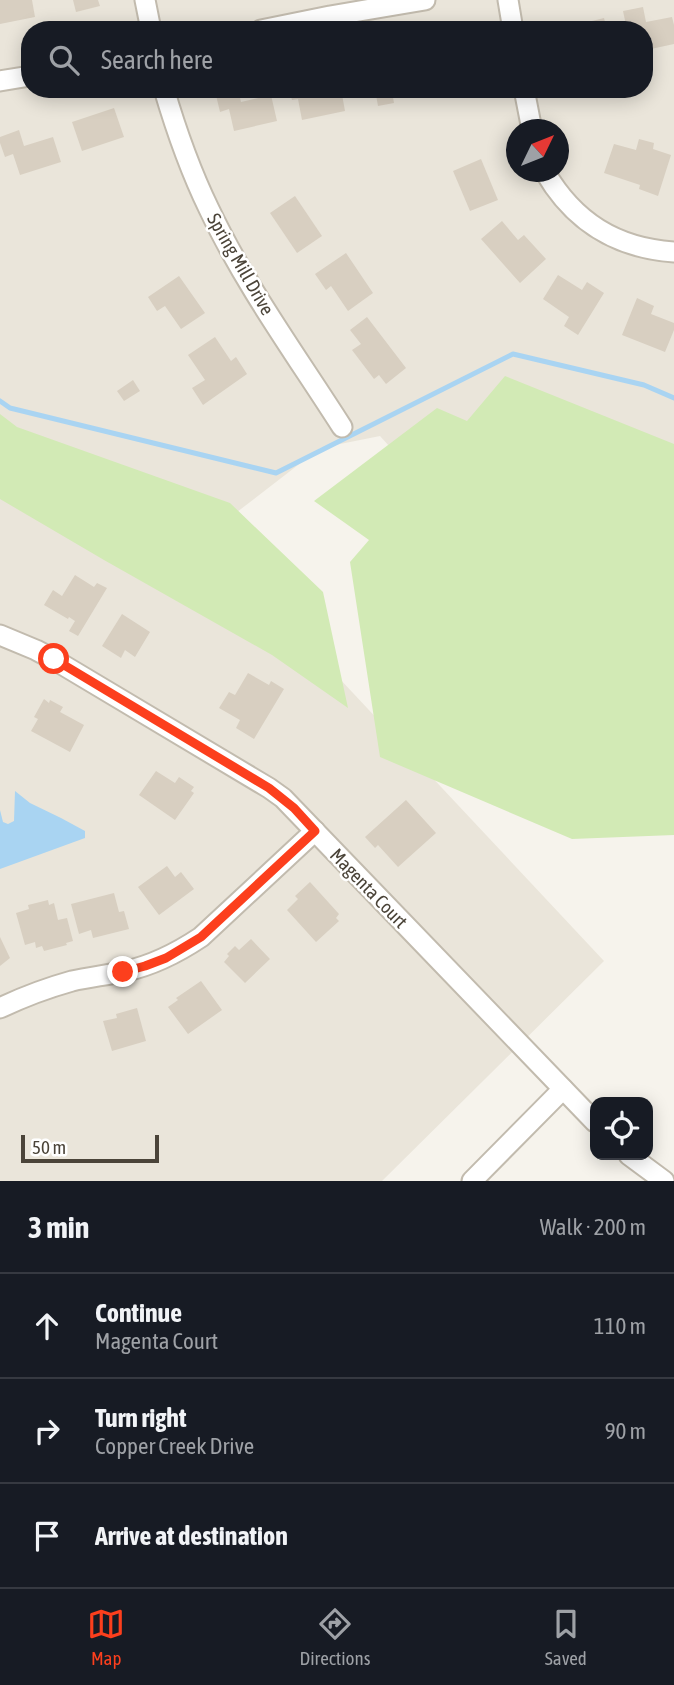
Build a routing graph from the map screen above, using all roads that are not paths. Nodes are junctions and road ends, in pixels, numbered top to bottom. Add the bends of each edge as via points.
1 (145, 0) edge
2 (425, 0) edge
3 (508, 0) edge
4 (149, 21) edge
5 (305, 21) edge
6 (512, 21) edge
7 (21, 78) edge
8 (0, 81) edge
9 (167, 98) edge
10 (526, 98) edge
11 (530, 119) edge
12 (551, 182) edge
13 (674, 252) edge
14 (342, 427) dead end
15 (0, 635) edge
16 (315, 831) junction
17 (0, 1008) edge
18 (564, 1089) junction
19 (590, 1117) edge
20 (636, 1160) edge
21 (472, 1181) edge
22 (664, 1181) edge

1 - 4 street
2 - 5 street
3 - 6 street
7 - 8 street
9 - 14 street, Spring Mill Drive via 188,162 220,231
10 - 11 street
12 - 13 street via 566,203 597,229 632,245
15 - 16 street, Magenta Court via 54,659 269,788
16 - 17 street via 184,948 145,966 72,981
16 - 18 street, Magenta Court
18 - 19 street, Magenta Court
18 - 21 street
20 - 22 street

